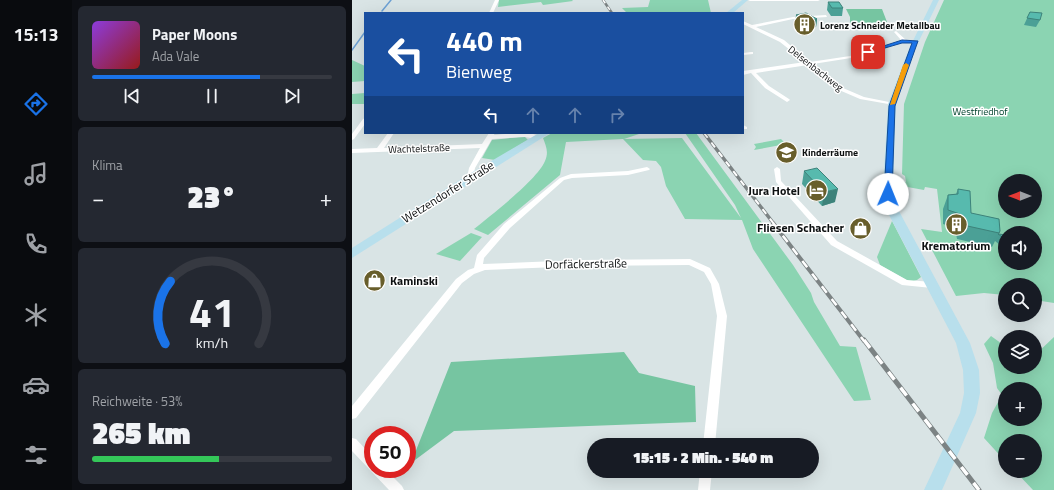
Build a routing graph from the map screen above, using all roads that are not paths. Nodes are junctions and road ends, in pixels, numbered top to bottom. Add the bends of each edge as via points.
1 (497, 0) edge
2 (745, 0) edge
3 (750, 0) edge
4 (818, 0) edge
5 (936, 0) edge
6 (491, 12) edge
7 (730, 12) edge
8 (826, 16) dead end
9 (744, 22) edge
10 (752, 26) junction
11 (896, 32) dead end
12 (905, 41) junction
13 (915, 41) junction
14 (751, 53) dead end
15 (744, 54) edge
16 (811, 63) junction
17 (753, 72) junction
18 (744, 74) edge
19 (786, 100) dead end
20 (892, 104) junction
21 (364, 121) edge
22 (390, 134) edge
23 (492, 135) edge
24 (542, 135) edge
25 (352, 138) edge
26 (485, 146) junction
27 (379, 150) junction
28 (352, 151) edge
29 (647, 169) dead end
30 (776, 170) dead end
31 (470, 178) junction
32 (352, 254) edge
33 (478, 269) junction
34 (932, 284) junction
35 (352, 414) edge
36 (709, 438) edge
37 (352, 443) edge
38 (364, 456) edge
39 (386, 478) edge
40 (705, 478) edge
41 (398, 490) edge
42 (704, 490) edge
43 (933, 490) edge

1 - 6 street
2 - 7 main road
3 - 4 street
5 - 13 main road
8 - 10 street via 793,18
9 - 10 street, Delsenbachweg
10 - 16 street, Delsenbachweg via 782,41
11 - 12 street
12 - 13 street
12 - 16 street via 851,57
13 - 20 main road
14 - 15 street
16 - 17 street
16 - 20 street, Delsenbachweg via 841,89
17 - 18 street
17 - 19 street via 767,87
20 - 34 main road via 888,185 890,202
21 - 25 street
22 - 27 street
23 - 24 street
23 - 26 street
24 - 31 main road, Wetzendorfer Straße
26 - 27 street, Wachtelstraße
26 - 31 street via 472,168
27 - 28 street, Wachtelstraße
29 - 33 street via 562,179 507,226 480,258
30 - 34 street via 778,181 834,243 905,283
31 - 32 main road, Wetzendorfer Straße
33 - 35 street, Dorfäckerstraße via 459,281
33 - 36 street, Dorfäckerstraße via 582,263 690,262 707,270 715,284 722,316
34 - 43 main road via 966,350 973,384 968,413
37 - 38 street
39 - 41 street
40 - 42 street

